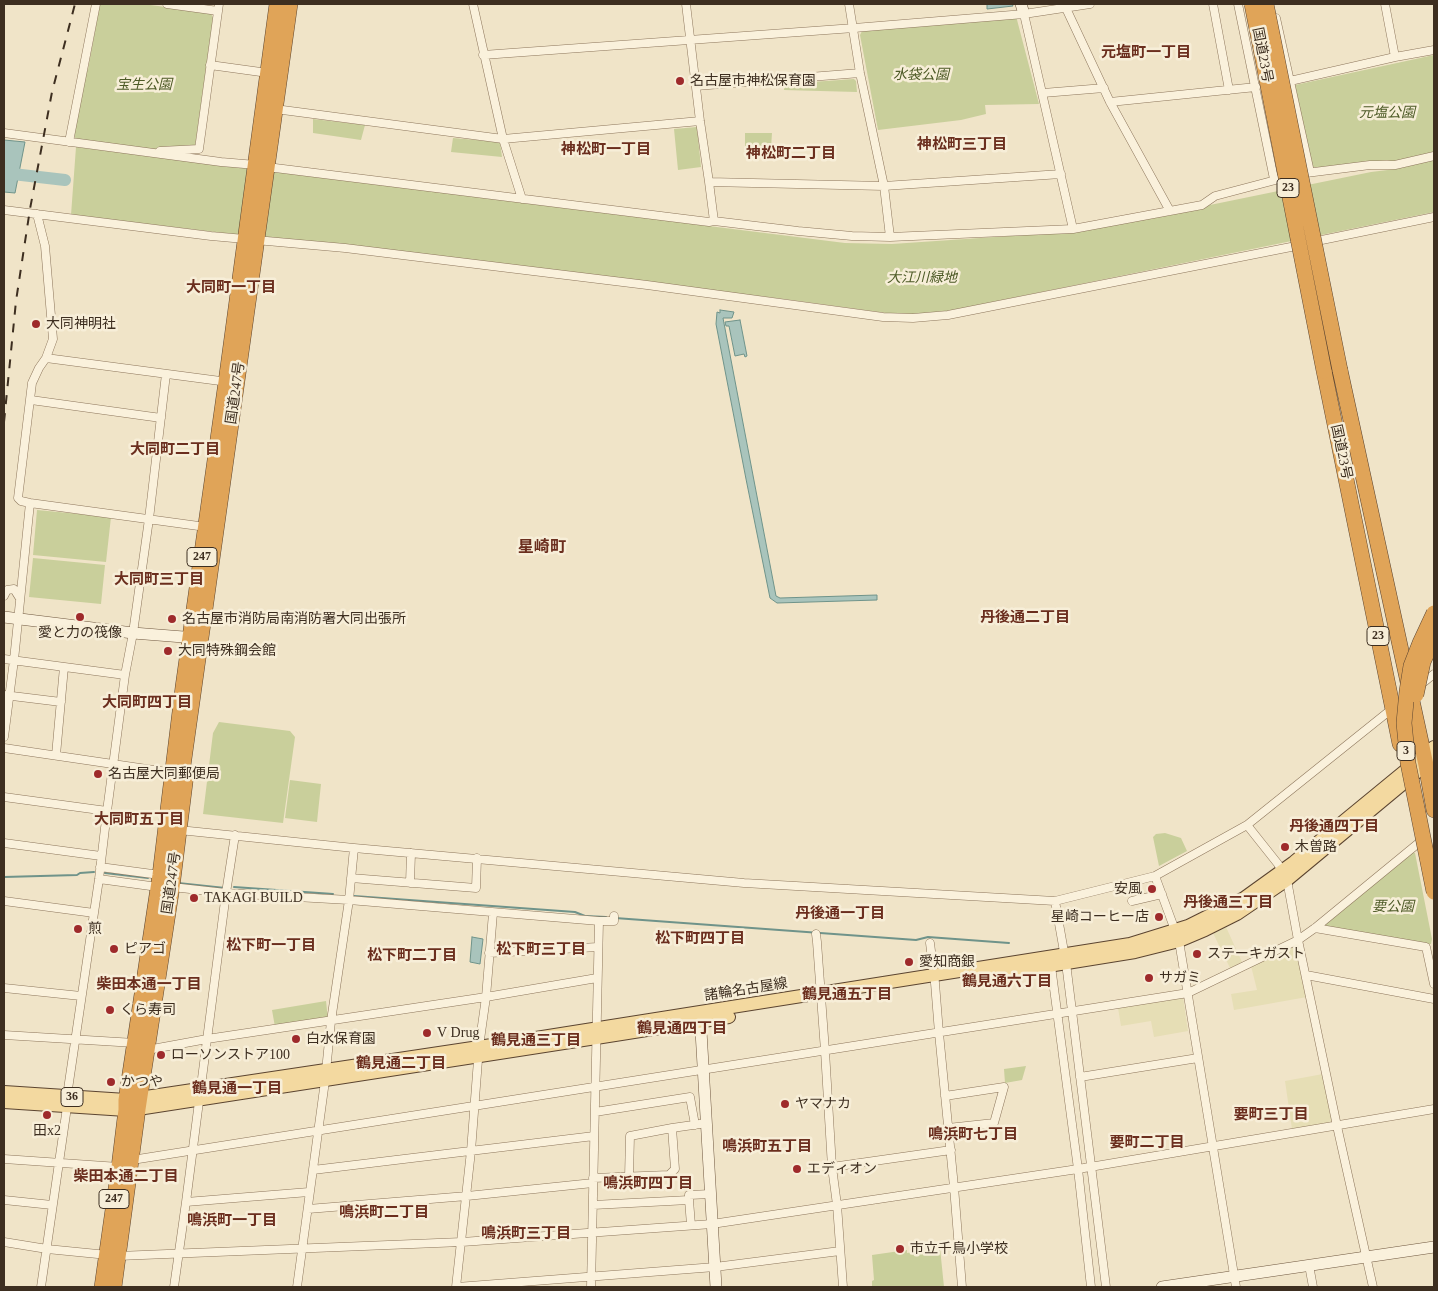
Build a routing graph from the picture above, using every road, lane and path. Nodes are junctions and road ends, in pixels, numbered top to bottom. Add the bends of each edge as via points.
1 (96, 4) edge
2 (167, 4) edge
3 (277, 4) edge
4 (290, 4) edge
5 (473, 4) edge
6 (686, 4) edge
7 (849, 4) edge
8 (1090, 4) edge
9 (1213, 4) edge
10 (1238, 4) edge
11 (1252, 4) edge
12 (1266, 4) edge
13 (1273, 4) edge
14 (1385, 4) edge
15 (1064, 5) edge
16 (218, 7) edge
17 (1022, 9) edge
18 (854, 28) junction
19 (690, 40) junction
20 (1434, 50) edge
21 (484, 54) junction
22 (1394, 57) junction
23 (210, 65) junction
24 (860, 72) junction
25 (268, 74) junction
26 (1290, 81) junction
27 (696, 86) junction
28 (1256, 87) junction
29 (1104, 88) junction
30 (1229, 90) junction
31 (1043, 93) junction
32 (1110, 102) junction
33 (275, 109) junction
34 (700, 121) junction
35 (4, 134) edge
36 (504, 139) junction
37 (69, 142) junction
38 (156, 153) junction
39 (1434, 156) edge
40 (262, 166) junction
41 (1310, 172) junction
42 (1061, 174) junction
43 (1274, 179) junction
44 (710, 182) junction
45 (884, 186) junction
46 (522, 199) junction
47 (4, 210) edge
48 (1170, 211) junction
49 (37, 214) junction
50 (1434, 217) edge
51 (714, 221) junction
52 (1074, 230) junction
53 (890, 237) junction
54 (252, 239) junction
55 (46, 358) junction
56 (166, 374) junction
57 (232, 382) junction
58 (30, 400) junction
59 (161, 418) junction
60 (30, 502) junction
61 (148, 519) junction
62 (206, 528) junction
63 (4, 596) edge
64 (20, 599) junction
65 (1434, 613) edge
66 (4, 618) edge
67 (19, 619) junction
68 (1434, 627) edge
69 (133, 633) junction
70 (196, 638) junction
71 (1434, 638) edge
72 (1401, 653) junction
73 (4, 659) edge
74 (14, 660) junction
75 (64, 667) junction
76 (1434, 674) edge
77 (125, 675) junction
78 (1410, 694) junction
79 (7, 695) edge
80 (61, 702) junction
81 (1393, 708) junction
82 (4, 737) edge
83 (4, 748) edge
84 (56, 755) junction
85 (1430, 756) edge
86 (114, 764) junction
87 (179, 774) junction
88 (1407, 776) junction
89 (4, 797) edge
90 (1434, 810) edge
91 (107, 811) junction
92 (1247, 825) junction
93 (179, 830) junction
94 (236, 835) junction
95 (4, 843) edge
96 (1428, 844) edge
97 (354, 848) junction
98 (411, 852) junction
99 (101, 856) junction
100 (477, 858) junction
101 (100, 867) junction
102 (1155, 876) junction
103 (1285, 876) junction
104 (352, 878) junction
105 (99, 880) junction
106 (163, 883) junction
107 (410, 883) junction
108 (1434, 892) edge
109 (226, 893) junction
110 (1162, 894) junction
111 (349, 900) junction
112 (1055, 900) junction
113 (1434, 900) edge
114 (4, 901) edge
115 (1132, 901) dead end
116 (94, 913) junction
117 (492, 913) junction
118 (614, 918) dead end
119 (598, 921) junction
120 (1315, 928) junction
121 (816, 934) dead end
122 (1177, 936) junction
123 (1298, 940) junction
124 (930, 943) dead end
125 (598, 948) junction
126 (490, 952) junction
127 (1065, 959) junction
128 (1051, 966) junction
129 (1306, 976) junction
130 (597, 978) junction
131 (935, 979) junction
132 (1434, 984) edge
133 (4, 988) edge
134 (1188, 993) junction
135 (81, 996) junction
136 (486, 997) junction
137 (821, 997) junction
138 (1434, 999) edge
139 (1072, 1011) junction
140 (1058, 1013) junction
141 (700, 1017) junction
142 (331, 1021) junction
143 (939, 1032) junction
144 (596, 1034) junction
145 (4, 1035) edge
146 (206, 1040) junction
147 (75, 1041) junction
148 (141, 1047) junction
149 (825, 1051) junction
150 (479, 1052) junction
151 (1198, 1058) junction
152 (704, 1069) junction
153 (325, 1075) junction
154 (1080, 1077) junction
155 (595, 1086) junction
156 (4, 1092) edge
157 (200, 1094) junction
158 (945, 1096) junction
159 (67, 1101) junction
160 (4, 1102) edge
161 (133, 1104) junction
162 (476, 1105) junction
163 (1434, 1109) edge
164 (595, 1112) junction
165 (707, 1123) junction
166 (695, 1125) junction
167 (1337, 1126) junction
168 (672, 1128) junction
169 (948, 1128) junction
170 (318, 1130) junction
171 (594, 1136) junction
172 (1212, 1147) junction
173 (193, 1149) junction
174 (951, 1150) junction
175 (471, 1151) junction
176 (4, 1159) edge
177 (58, 1163) junction
178 (125, 1164) junction
179 (832, 1167) junction
180 (1090, 1167) junction
181 (1078, 1169) junction
182 (312, 1170) junction
183 (629, 1177) junction
184 (593, 1181) junction
185 (954, 1187) junction
186 (309, 1192) junction
187 (711, 1194) junction
188 (467, 1196) junction
189 (4, 1200) edge
190 (689, 1200) junction
191 (186, 1202) junction
192 (52, 1205) junction
193 (593, 1205) junction
194 (837, 1205) junction
195 (308, 1209) junction
196 (712, 1224) junction
197 (691, 1225) junction
198 (592, 1233) junction
199 (4, 1242) edge
200 (462, 1242) junction
201 (1434, 1247) edge
202 (46, 1249) junction
203 (302, 1249) junction
204 (840, 1251) junction
205 (178, 1254) junction
206 (112, 1256) junction
207 (1367, 1257) junction
208 (1309, 1266) junction
209 (715, 1267) junction
210 (591, 1276) junction
211 (1235, 1282) edge
212 (511, 1285) edge
213 (41, 1287) edge
214 (102, 1287) edge
215 (114, 1287) edge
216 (174, 1287) edge
217 (297, 1287) edge
218 (457, 1287) edge
219 (590, 1287) edge
220 (716, 1287) edge
221 (843, 1287) edge
222 (962, 1287) edge
223 (1091, 1287) edge
224 (1106, 1287) edge
225 (1163, 1287) edge
226 (1314, 1287) edge
227 (1373, 1287) edge

1 - 37 street
2 - 16 street
3 - 25 highway, 国道247号 / 247
4 - 33 highway, 国道247号 / 247
5 - 21 street
6 - 19 street
7 - 18 street
8 - 15 street
9 - 30 street
10 - 28 street
11 - 81 highway, 国道23号 / 23, bridge
12 - 72 highway, 国道23号 / 23, bridge
13 - 26 street
14 - 22 street
15 - 17 street
15 - 29 street
16 - 23 street
17 - 18 street
17 - 31 street
18 - 19 street
18 - 24 street
19 - 21 street
19 - 27 street
20 - 22 street
21 - 36 street
22 - 26 street
23 - 25 street
23 - 38 street via 199,149 161,150
24 - 27 street
24 - 45 street
25 - 40 highway, 国道247号 / 247
26 - 41 street
27 - 34 street
28 - 30 street
28 - 43 street
29 - 31 street
29 - 32 street
30 - 32 street
31 - 42 street
32 - 48 street
33 - 36 street
33 - 40 highway, 国道247号 / 247
34 - 36 street
34 - 44 street
35 - 37 street
36 - 46 street
37 - 38 street
38 - 40 street
39 - 41 street via 1394,165
40 - 46 street
40 - 54 highway, 国道247号 / 247
41 - 43 street
42 - 45 street
42 - 52 street
43 - 48 street via 1215,196 1202,205
44 - 45 street
44 - 51 street
45 - 53 street
46 - 51 street
47 - 49 street
48 - 52 street
49 - 54 street
49 - 55 street via 45,246 53,339
50 - 54 street via 948,315 913,318 883,317 646,285
51 - 53 street via 798,232
52 - 53 street
54 - 57 highway, 国道247号 / 247
55 - 56 street
55 - 58 street via 32,384
56 - 57 street
56 - 59 street
57 - 62 highway, 国道247号 / 247
57 - 70 highway, 国道247号 / 247
58 - 59 street
58 - 60 street via 18,498
59 - 61 street
60 - 61 street
60 - 64 street
61 - 62 street
61 - 69 street
62 - 70 highway, 国道247号 / 247
63 - 64 street via 7,590 14,589
64 - 67 street
65 - 108 highway, 3, bridge via 1411,666 1404,723 1408,763
66 - 67 street
67 - 69 street
67 - 74 street
68 - 72 street
69 - 70 street
69 - 77 street
70 - 87 highway, 国道247号 / 247
71 - 96 highway, 3, bridge via 1420,673 1414,720
72 - 78 highway, 国道23号 / 23
73 - 74 street
74 - 75 street
74 - 79 street
75 - 77 street
75 - 80 street
76 - 78 street
77 - 86 street
78 - 85 highway, 国道23号 / 23
79 - 80 street
79 - 82 street
80 - 84 street
81 - 88 highway, 国道23号 / 23
81 - 92 street
83 - 84 street
84 - 86 street
85 - 88 main road, 諸輪名古屋線 / 36
85 - 90 highway, 国道23号 / 23
86 - 87 street
86 - 91 street
87 - 93 highway, 国道247号 / 247
87 - 106 highway, 国道247号 / 247
88 - 96 highway, 国道23号 / 23
88 - 103 main road, 諸輪名古屋線 / 36
89 - 91 street
91 - 99 street
92 - 102 street
92 - 103 street
93 - 94 street
93 - 106 highway, 国道247号 / 247
94 - 97 street
94 - 109 street
95 - 99 street
96 - 113 highway, 国道23号 / 23
96 - 120 street
97 - 98 street
97 - 104 street
98 - 100 street
98 - 107 street
99 - 101 street
100 - 107 street via 476,888
100 - 112 street via 744,883
101 - 105 street
101 - 106 street
102 - 110 street
102 - 112 street
103 - 122 main road, 諸輪名古屋線 / 36 via 1237,914
103 - 123 street
104 - 107 street
104 - 111 street
105 - 106 street
105 - 116 street
106 - 109 street
106 - 148 highway, 国道247号 / 247
109 - 111 street
109 - 146 street
110 - 115 street
110 - 122 street
111 - 117 street
111 - 142 street
112 - 127 street
114 - 116 street
116 - 135 street
117 - 119 street
117 - 126 street
118 - 119 street via 614,921
119 - 125 street
120 - 123 street
120 - 132 street via 1426,948
121 - 137 street
122 - 127 main road, 諸輪名古屋線 / 36 via 1135,952
122 - 134 street
123 - 129 street
123 - 134 street
124 - 131 street
125 - 126 street
125 - 130 street
126 - 136 street
127 - 128 main road, 諸輪名古屋線 / 36
127 - 131 main road, 諸輪名古屋線 / 36
127 - 139 street
128 - 131 main road, 諸輪名古屋線 / 36
128 - 140 street
129 - 138 street
129 - 167 street
130 - 136 street
130 - 144 street
131 - 137 main road, 諸輪名古屋線 / 36
131 - 143 street
133 - 135 street
134 - 139 street
134 - 151 street
135 - 147 street
136 - 142 street
136 - 150 street
137 - 141 main road, 諸輪名古屋線 / 36
137 - 149 street
139 - 140 street
139 - 154 street
140 - 143 street
140 - 181 street
141 - 144 main road, 諸輪名古屋線 / 36
141 - 152 street
142 - 146 street
142 - 153 street
143 - 149 street
143 - 158 street
144 - 150 main road, 諸輪名古屋線 / 36
144 - 155 street
145 - 147 street
146 - 148 street
146 - 157 street
147 - 148 street
147 - 159 street
148 - 161 highway, 国道247号 / 247
149 - 152 street
149 - 179 street
150 - 153 main road, 諸輪名古屋線 / 36
150 - 162 street
151 - 154 street
151 - 172 street
152 - 155 street
152 - 165 street
153 - 157 main road, 諸輪名古屋線 / 36
153 - 170 street
154 - 180 street
155 - 162 street
155 - 164 street
156 - 159 main road, 諸輪名古屋線 / 36
157 - 161 main road, 諸輪名古屋線 / 36
157 - 173 street
158 - 169 street
158 - 169 street via 1004,1087 994,1123
159 - 160 main road, 諸輪名古屋線 / 36
159 - 161 main road, 諸輪名古屋線 / 36
159 - 177 street
161 - 178 highway, 国道247号 / 247
162 - 170 street
162 - 175 street
163 - 167 street
164 - 166 street via 690,1097
164 - 171 street
165 - 166 street
165 - 187 street
166 - 168 street
167 - 172 street
167 - 207 street
168 - 183 street via 630,1136
168 - 183 street via 675,1169 669,1175
169 - 174 street
170 - 173 street
170 - 182 street
171 - 175 street
171 - 184 street
172 - 180 street
172 - 211 street
173 - 178 street
173 - 191 street
174 - 179 street
174 - 185 street
175 - 182 street
175 - 188 street
176 - 177 street
177 - 178 street
177 - 192 street
178 - 206 highway, 国道247号 / 247
179 - 194 street
180 - 181 street
180 - 224 street
181 - 185 street
181 - 223 street
182 - 186 street
183 - 184 street
184 - 188 street
184 - 193 street
185 - 194 street
185 - 222 street
186 - 191 street
186 - 195 street
187 - 190 street via 689,1195
187 - 196 street
188 - 195 street
188 - 200 street
189 - 192 street
190 - 193 street
190 - 197 street
191 - 205 street
192 - 202 street
193 - 198 street
194 - 196 street
194 - 204 street
195 - 203 street
196 - 197 street
196 - 209 street
197 - 198 street
198 - 200 street
198 - 210 street
199 - 202 street
200 - 203 street
200 - 218 street
201 - 207 street
202 - 206 street
202 - 213 street
203 - 205 street
203 - 217 street
204 - 209 street
204 - 221 street
205 - 206 street
205 - 216 street
206 - 214 highway, 国道247号 / 247
206 - 215 highway, 国道247号 / 247
207 - 208 street
207 - 227 street
208 - 211 street
208 - 226 street
209 - 210 street
209 - 220 street
210 - 212 street
210 - 219 street
211 - 225 street
212 - 218 street

